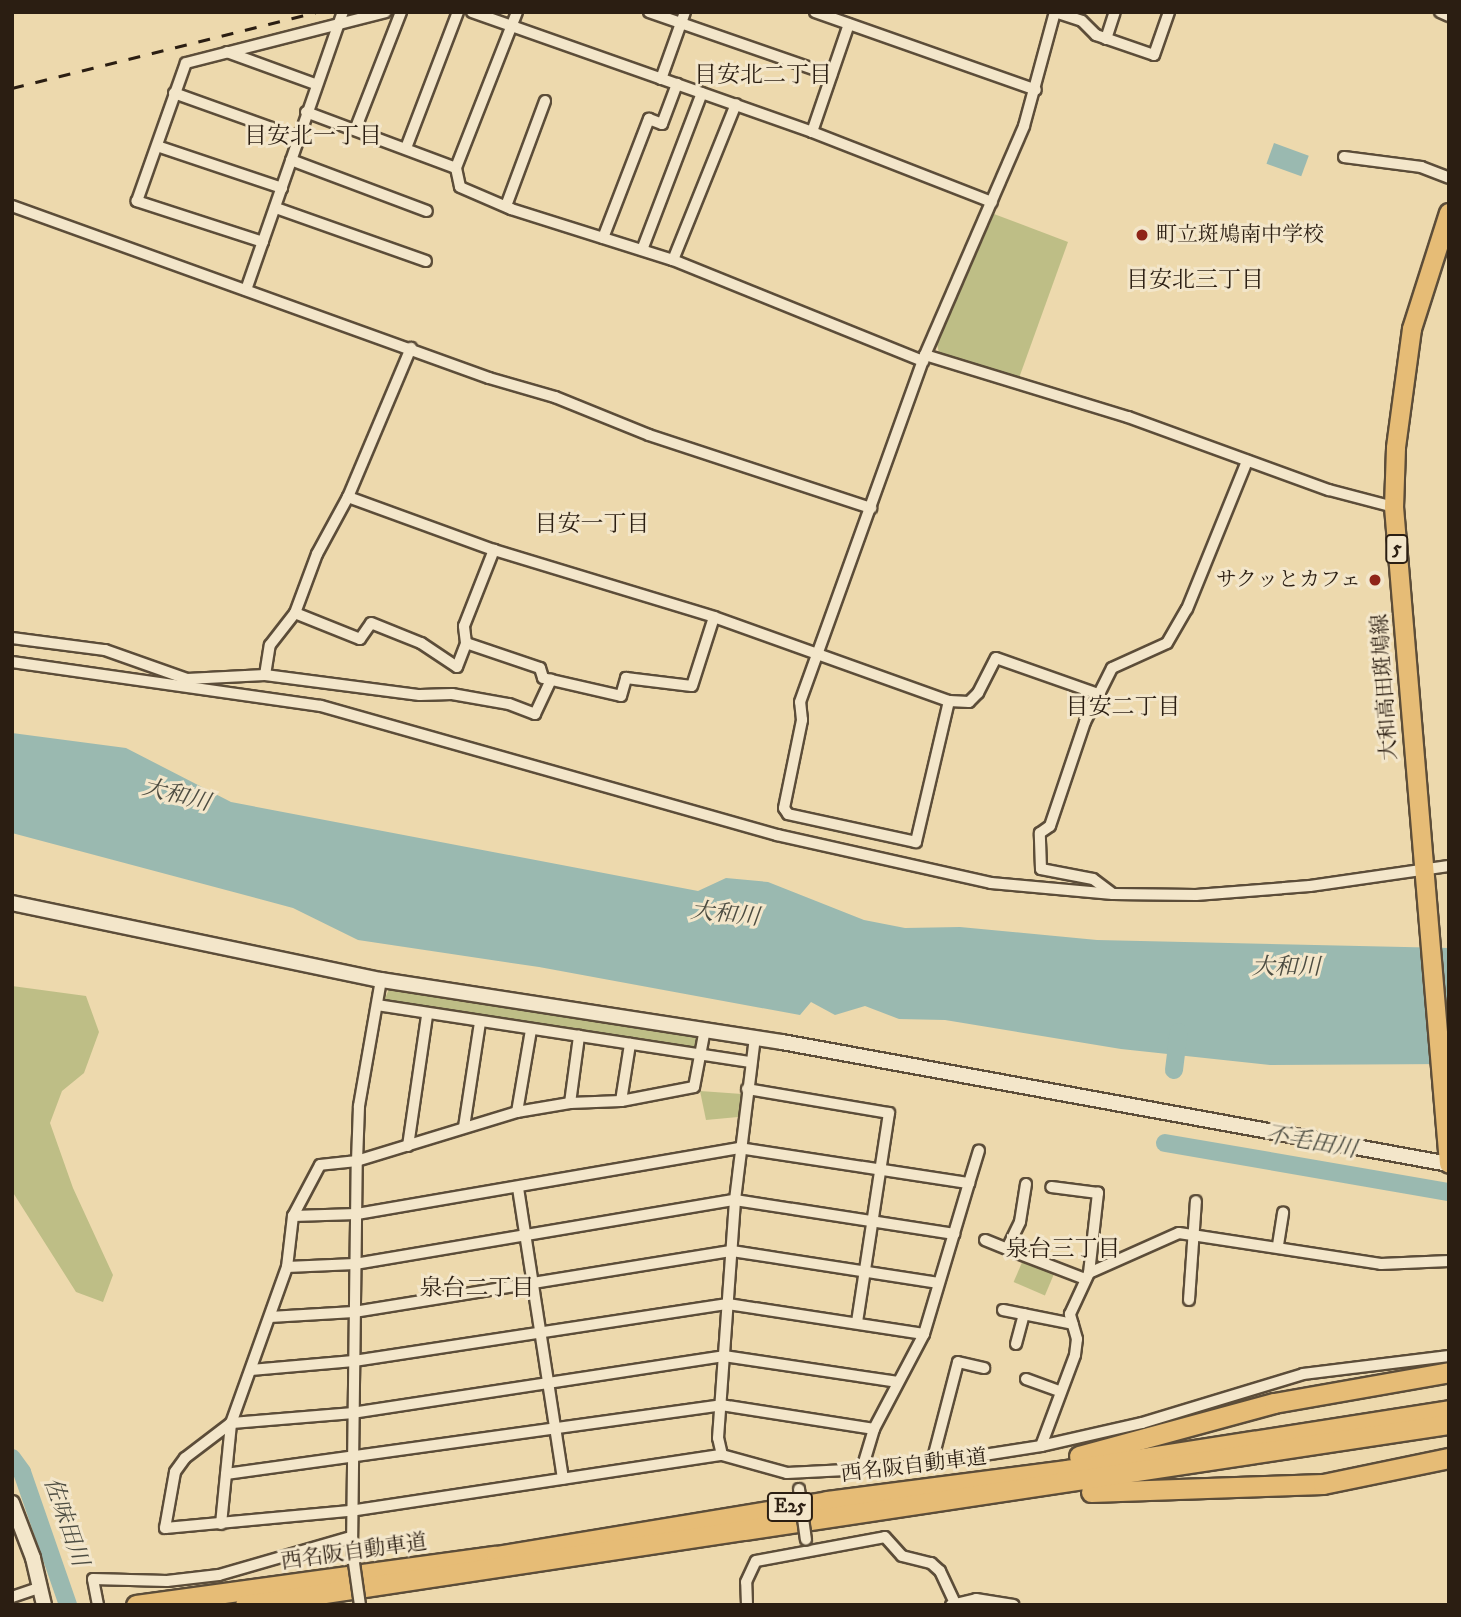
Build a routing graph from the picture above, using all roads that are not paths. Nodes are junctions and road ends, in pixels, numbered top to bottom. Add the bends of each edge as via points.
1 (343, 12) edge
2 (386, 12) edge
3 (401, 12) edge
4 (458, 12) edge
5 (471, 12) edge
6 (517, 12) edge
7 (649, 12) edge
8 (814, 12) edge
9 (1115, 12) edge
10 (1169, 12) edge
11 (1440, 12) edge
12 (1449, 16) edge
13 (683, 18) edge
14 (513, 24) junction
15 (849, 24) junction
16 (338, 27) junction
17 (1106, 39) junction
18 (227, 52) junction
19 (831, 75) junction
20 (661, 79) junction
21 (677, 84) junction
22 (315, 85) junction
23 (1036, 90) junction
24 (174, 93) junction
25 (702, 93) junction
26 (545, 101) dead end
27 (736, 104) junction
28 (306, 112) junction
29 (355, 130) junction
30 (812, 132) junction
31 (298, 138) junction
32 (157, 146) junction
33 (406, 148) junction
34 (1345, 157) dead end
35 (291, 160) junction
36 (456, 168) junction
37 (1449, 178) edge
38 (282, 188) junction
39 (992, 202) junction
40 (12, 206) edge
41 (506, 206) junction
42 (275, 208) junction
43 (427, 211) dead end
44 (1449, 213) edge
45 (603, 238) junction
46 (263, 242) junction
47 (642, 250) junction
48 (673, 260) junction
49 (426, 261) dead end
50 (246, 290) junction
51 (411, 348) junction
52 (924, 358) junction
53 (1247, 460) junction
54 (348, 497) junction
55 (1394, 507) junction
56 (870, 508) junction
57 (494, 550) junction
58 (295, 613) junction
59 (714, 617) junction
60 (12, 638) edge
61 (466, 643) junction
62 (817, 653) junction
63 (12, 662) edge
64 (265, 675) junction
65 (551, 680) junction
66 (187, 682) junction
67 (1098, 694) junction
68 (949, 701) junction
69 (1446, 866) edge
70 (1421, 870) junction
71 (1114, 894) junction
72 (12, 903) edge
73 (381, 980) junction
74 (377, 1005) junction
75 (427, 1015) junction
76 (480, 1022) junction
77 (705, 1029) junction
78 (531, 1030) junction
79 (579, 1036) junction
80 (755, 1037) junction
81 (630, 1044) junction
82 (701, 1053) junction
83 (751, 1062) junction
84 (747, 1089) junction
85 (621, 1101) junction
86 (570, 1102) junction
87 (517, 1112) junction
88 (464, 1127) junction
89 (408, 1146) junction
90 (739, 1147) junction
91 (979, 1150) dead end
92 (357, 1161) junction
93 (1448, 1161) edge
94 (881, 1169) junction
95 (969, 1183) junction
96 (1026, 1184) dead end
97 (1051, 1187) dead end
98 (518, 1188) junction
99 (735, 1200) junction
100 (1196, 1201) dead end
101 (1283, 1212) dead end
102 (357, 1214) junction
103 (293, 1216) junction
104 (873, 1222) junction
105 (954, 1234) junction
106 (1194, 1234) junction
107 (525, 1235) junction
108 (985, 1240) dead end
109 (1278, 1245) junction
110 (1007, 1249) junction
111 (732, 1251) junction
112 (1449, 1261) edge
113 (355, 1264) junction
114 (286, 1267) junction
115 (865, 1271) junction
116 (1087, 1276) junction
117 (939, 1283) junction
118 (534, 1284) junction
119 (1189, 1300) dead end
120 (728, 1304) junction
121 (1003, 1310) dead end
122 (354, 1312) junction
123 (1024, 1314) junction
124 (270, 1318) junction
125 (857, 1323) junction
126 (1073, 1324) junction
127 (540, 1333) junction
128 (924, 1334) junction
129 (1017, 1344) dead end
130 (724, 1356) junction
131 (1449, 1356) edge
132 (354, 1361) junction
133 (984, 1368) dead end
134 (251, 1370) junction
135 (1449, 1372) edge
136 (1026, 1379) dead end
137 (550, 1381) junction
138 (898, 1382) junction
139 (1061, 1392) junction
140 (721, 1405) junction
141 (352, 1413) junction
142 (1446, 1418) edge
143 (231, 1423) junction
144 (874, 1429) junction
145 (556, 1432) junction
146 (1041, 1446) junction
147 (722, 1455) junction
148 (1449, 1458) edge
149 (350, 1460) junction
150 (932, 1462) junction
151 (862, 1469) junction
152 (799, 1473) junction
153 (226, 1474) junction
154 (563, 1479) junction
155 (943, 1492) junction
156 (12, 1503) edge
157 (350, 1511) junction
158 (221, 1524) junction
159 (352, 1543) junction
160 (808, 1545) junction
161 (41, 1587) junction
162 (12, 1597) edge
163 (953, 1603) edge
164 (44, 1605) edge
165 (97, 1605) edge
166 (136, 1605) edge
167 (245, 1605) edge
168 (360, 1605) edge
169 (747, 1605) edge
170 (1014, 1605) edge

1 - 16 street
2 - 16 street
3 - 29 street
4 - 33 street
5 - 14 street
6 - 14 street
7 - 13 street
8 - 15 street
9 - 17 street
10 - 17 street via 1154,55
11 - 12 street
13 - 19 street
13 - 20 street
14 - 20 street
14 - 36 street
15 - 19 street
15 - 23 street
16 - 18 street
16 - 22 street
17 - 23 street via 1082,21 1055,12
18 - 22 street
18 - 24 street via 186,63
19 - 30 street
20 - 21 street
21 - 25 street
21 - 45 street via 662,124 649,119
22 - 28 street
23 - 39 street
24 - 31 street
24 - 32 street
25 - 27 street
25 - 47 street
26 - 41 street
27 - 30 street
27 - 48 street
28 - 29 street
28 - 31 street
29 - 33 street
30 - 39 street
31 - 35 street
32 - 38 street
32 - 46 street via 137,201
33 - 36 street
34 - 37 street via 1421,167
35 - 38 street
35 - 43 street
36 - 41 street via 460,187
38 - 42 street
39 - 52 street
40 - 50 street
41 - 45 street
42 - 46 street
42 - 49 street
44 - 55 main road, 大和高田斑鳩線 / 5 via 1412,329 1396,448
45 - 47 street
46 - 50 street
47 - 48 street
48 - 52 street
50 - 51 street
51 - 54 street
51 - 56 street via 649,435
52 - 53 street via 1128,416
52 - 56 street
53 - 55 street
53 - 67 street via 1210,560 1167,643 1118,662
54 - 57 street
54 - 58 street via 317,554
55 - 70 main road, 大和高田斑鳩線 / 5
56 - 62 street
57 - 59 street
57 - 61 street via 464,626
58 - 61 street via 360,639 371,623 421,643 457,667
58 - 64 street via 270,645
59 - 62 street
59 - 65 street via 692,686 626,678 621,696
60 - 66 street via 105,650
61 - 65 street via 540,668 543,678
62 - 68 street
62 - 68 street via 800,702 802,720 784,808 788,814 916,842
63 - 66 street
64 - 65 street via 420,695 452,694 509,704 535,714
64 - 66 street
66 - 71 street via 371,718 632,795 929,872 1038,890
67 - 68 street via 996,658 969,702
67 - 71 street via 1050,826 1040,833 1041,869 1093,879
69 - 70 street
70 - 71 street via 1310,886 1196,895
70 - 93 main road, 大和高田斑鳩線 / 5
72 - 73 street
73 - 74 street
73 - 77 street
74 - 75 street
74 - 92 street via 359,1106
75 - 76 street
75 - 89 street
76 - 78 street
76 - 88 street
77 - 80 street
77 - 82 street
78 - 79 street
78 - 87 street
79 - 81 street
79 - 86 street
80 - 83 street
80 - 93 street
81 - 82 street
81 - 85 street
82 - 83 street
82 - 85 street via 694,1087
83 - 84 street
84 - 90 street
84 - 94 street via 889,1113
85 - 86 street
86 - 87 street
87 - 88 street
88 - 89 street
89 - 92 street
90 - 94 street
90 - 98 street
90 - 99 street
91 - 95 street
92 - 102 street
92 - 103 street via 320,1165
94 - 95 street
94 - 104 street
95 - 105 street
96 - 110 street via 1020,1222
97 - 116 street via 1098,1193
98 - 102 street
98 - 107 street
99 - 104 street
99 - 107 street
99 - 111 street
100 - 106 street
101 - 109 street
102 - 103 street
102 - 113 street
103 - 114 street
104 - 105 street
104 - 115 street
105 - 117 street
106 - 109 street
106 - 116 street via 1179,1233
106 - 119 street
107 - 113 street
107 - 118 street
108 - 110 street
109 - 112 street via 1381,1264
110 - 116 street
111 - 115 street
111 - 118 street
111 - 120 street
113 - 114 street
113 - 122 street
114 - 124 street
115 - 117 street
115 - 125 street
116 - 126 street via 1071,1304
117 - 128 street
118 - 122 street
118 - 127 street
120 - 125 street
120 - 127 street
120 - 130 street
121 - 123 street
122 - 124 street
122 - 132 street
123 - 126 street
123 - 129 street
124 - 134 street
125 - 128 street
126 - 139 street via 1075,1355
127 - 132 street
127 - 137 street
128 - 138 street
130 - 137 street
130 - 138 street
130 - 140 street
131 - 146 street via 1303,1374 1181,1413
132 - 134 street
132 - 141 street
133 - 150 street via 958,1362
134 - 143 street
135 - 155 highway via 1274,1403
136 - 139 street
137 - 141 street
137 - 145 street
138 - 144 street
139 - 146 street
140 - 144 street
140 - 145 street
140 - 147 street
141 - 143 street
141 - 149 street
142 - 155 highway, 西名阪自動車道 / E25
143 - 153 street
143 - 158 street via 174,1472 163,1523 165,1528
144 - 151 street
145 - 149 street
145 - 154 street
146 - 150 street
147 - 152 street
147 - 154 street
148 - 155 highway via 1323,1484 1097,1491 984,1505
149 - 153 street
149 - 157 street
150 - 151 street
151 - 152 street
152 - 160 street, bridge
153 - 158 street
154 - 157 street
155 - 166 highway, 西名阪自動車道 / E25
155 - 167 highway, 西名阪自動車道 / E25
156 - 161 street
157 - 158 street
157 - 159 street
159 - 165 street via 219,1575 167,1581 93,1579
159 - 168 street, bridge
160 - 163 street via 885,1537 902,1556 932,1563
160 - 169 street via 756,1561 746,1582
161 - 162 street
161 - 164 street
163 - 170 street via 976,1599

